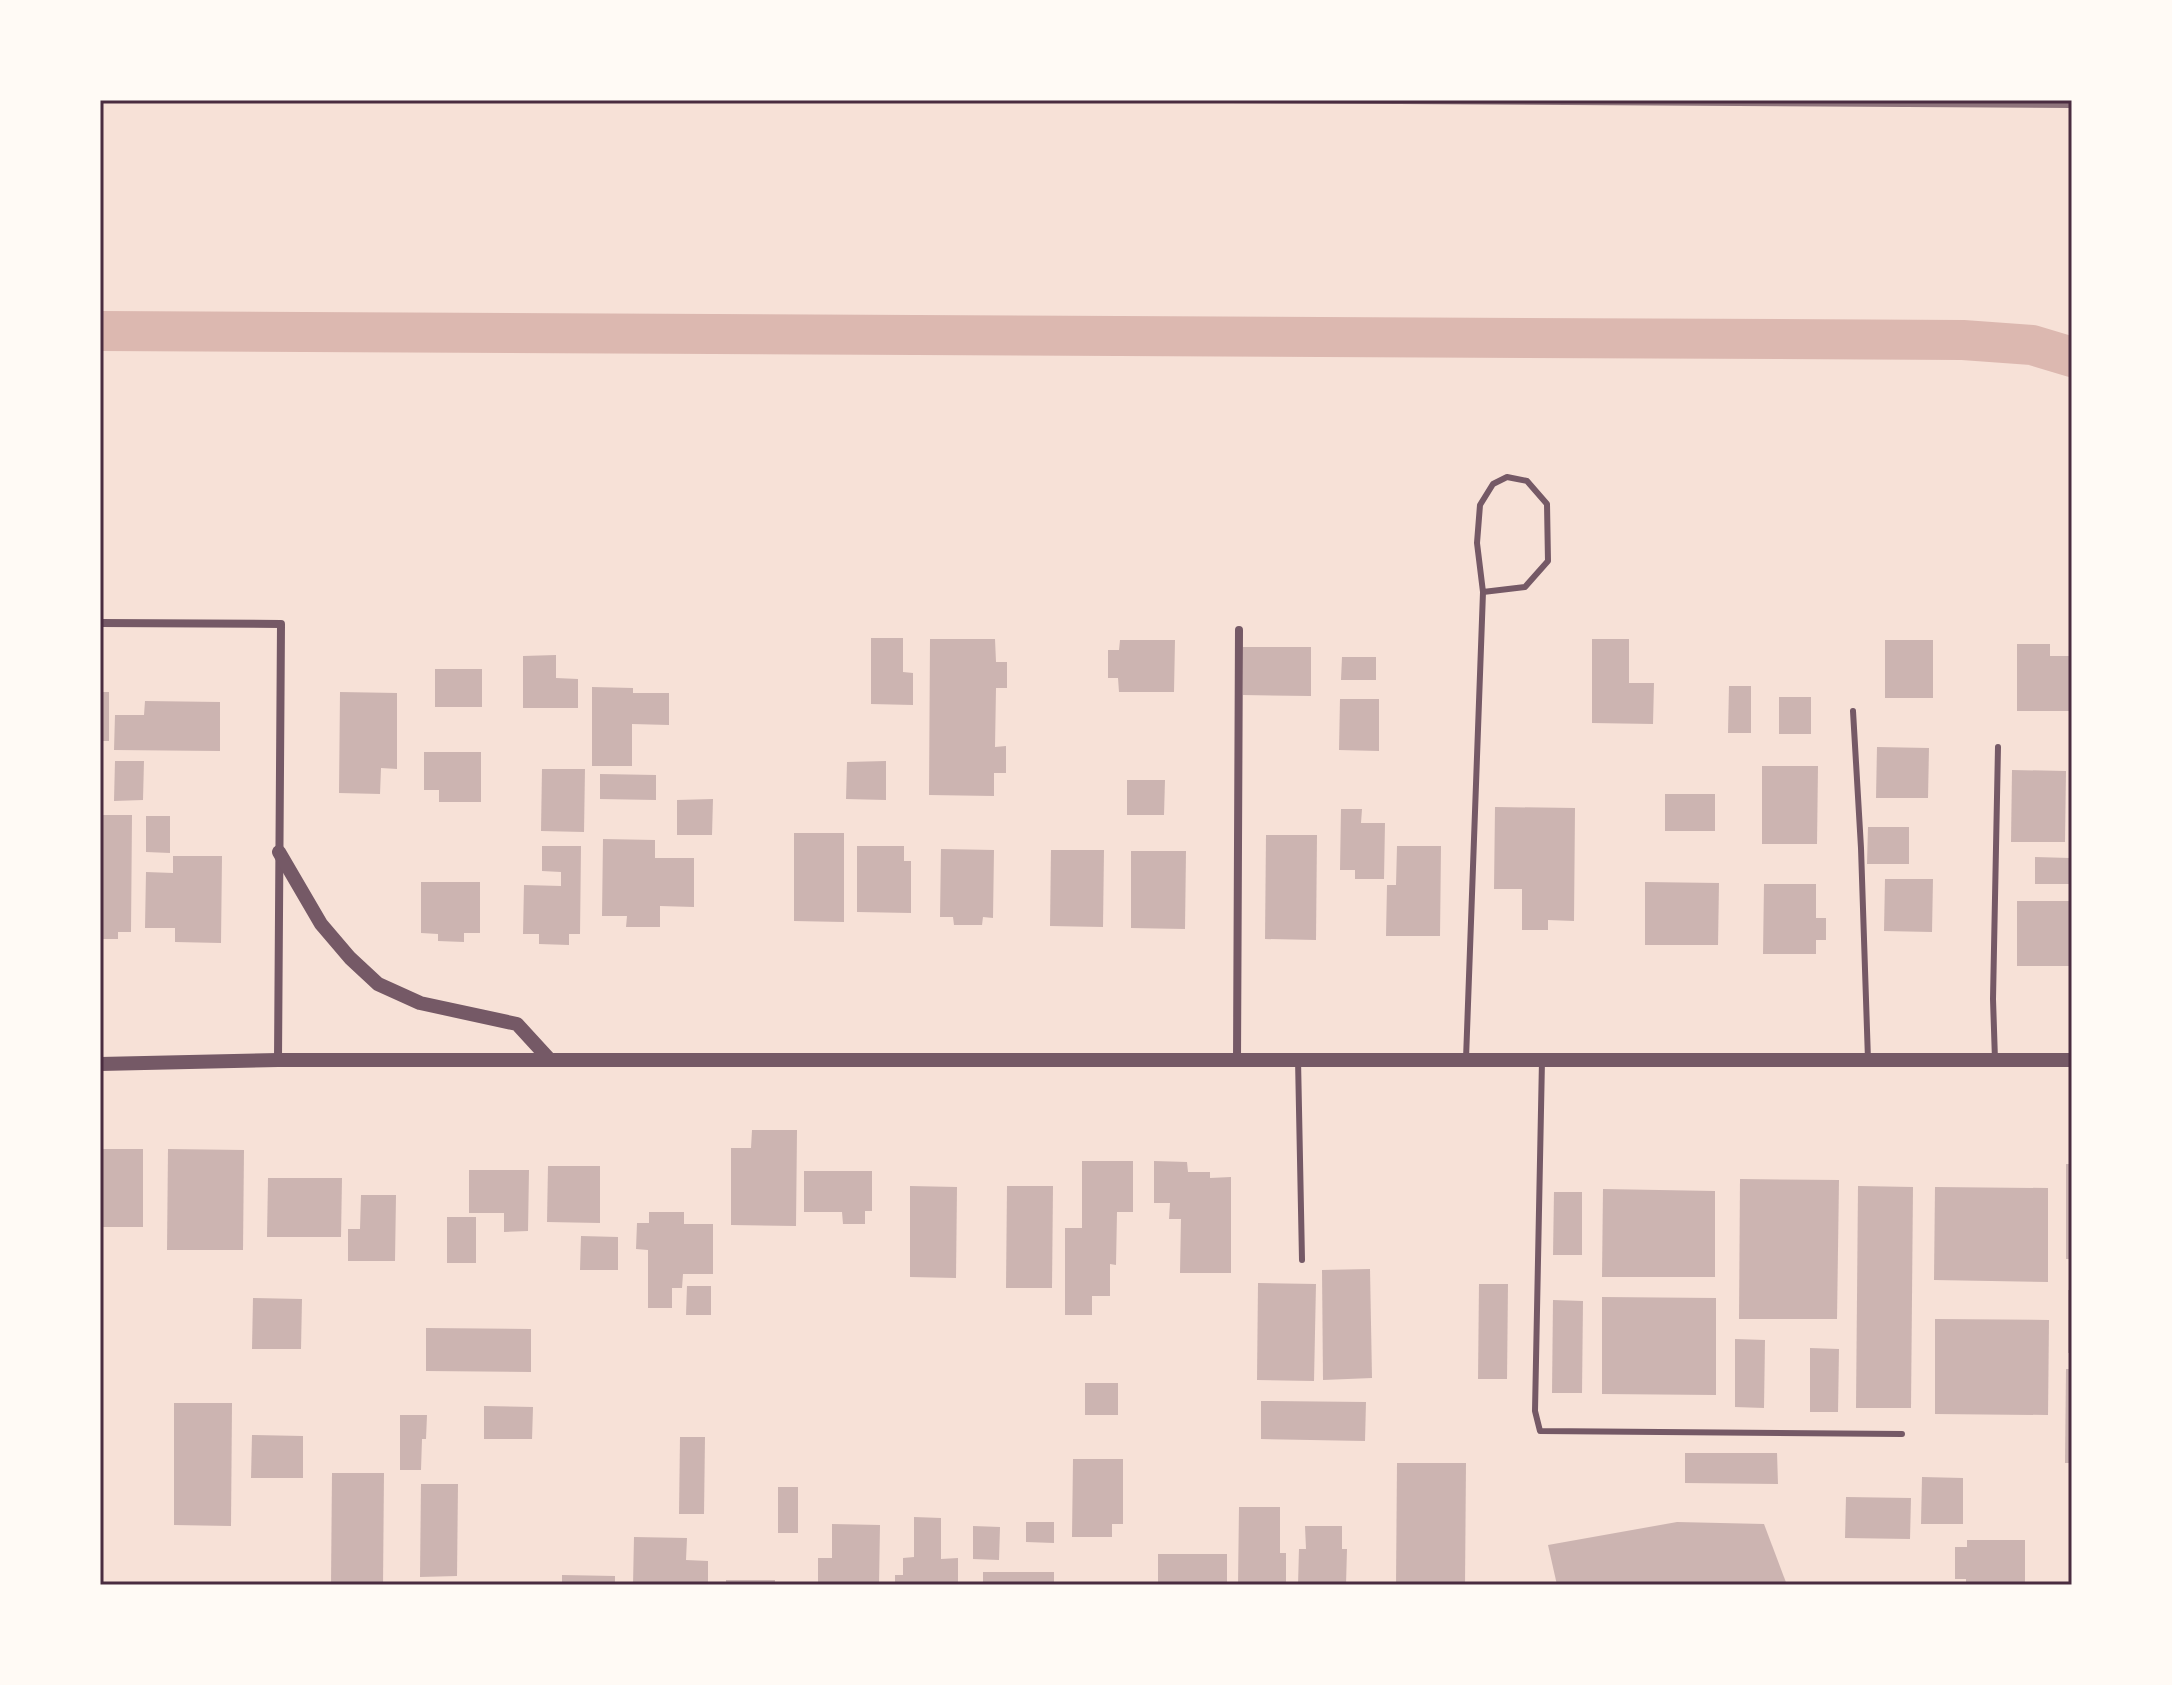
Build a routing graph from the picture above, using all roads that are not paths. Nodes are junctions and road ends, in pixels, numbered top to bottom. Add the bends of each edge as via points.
1 (1483, 592) junction
2 (100, 623) edge
3 (1239, 630) dead end
4 (1853, 711) dead end
5 (1998, 747) dead end
6 (279, 852) junction
7 (1298, 1059) junction
8 (1466, 1059) junction
9 (278, 1060) junction
10 (550, 1060) junction
11 (1237, 1060) junction
12 (1542, 1060) junction
13 (1868, 1060) junction
14 (1995, 1060) junction
15 (2072, 1060) edge
16 (100, 1064) edge
17 (1302, 1260) dead end
18 (1902, 1434) dead end

1 - 1 lane via 1477,543 1480,505 1493,484 1507,477 1527,481 1547,504 1548,561 1525,587
1 - 8 lane
2 - 6 street via 281,624
3 - 11 street
4 - 13 lane
5 - 14 lane
6 - 9 street
6 - 10 street via 321,924 378,984 420,1003 517,1024
7 - 8 street
7 - 11 street
7 - 17 lane
8 - 12 street
9 - 10 street
9 - 16 street
10 - 11 street
12 - 13 street
12 - 18 lane via 1535,1411 1540,1431
13 - 14 street
14 - 15 street

